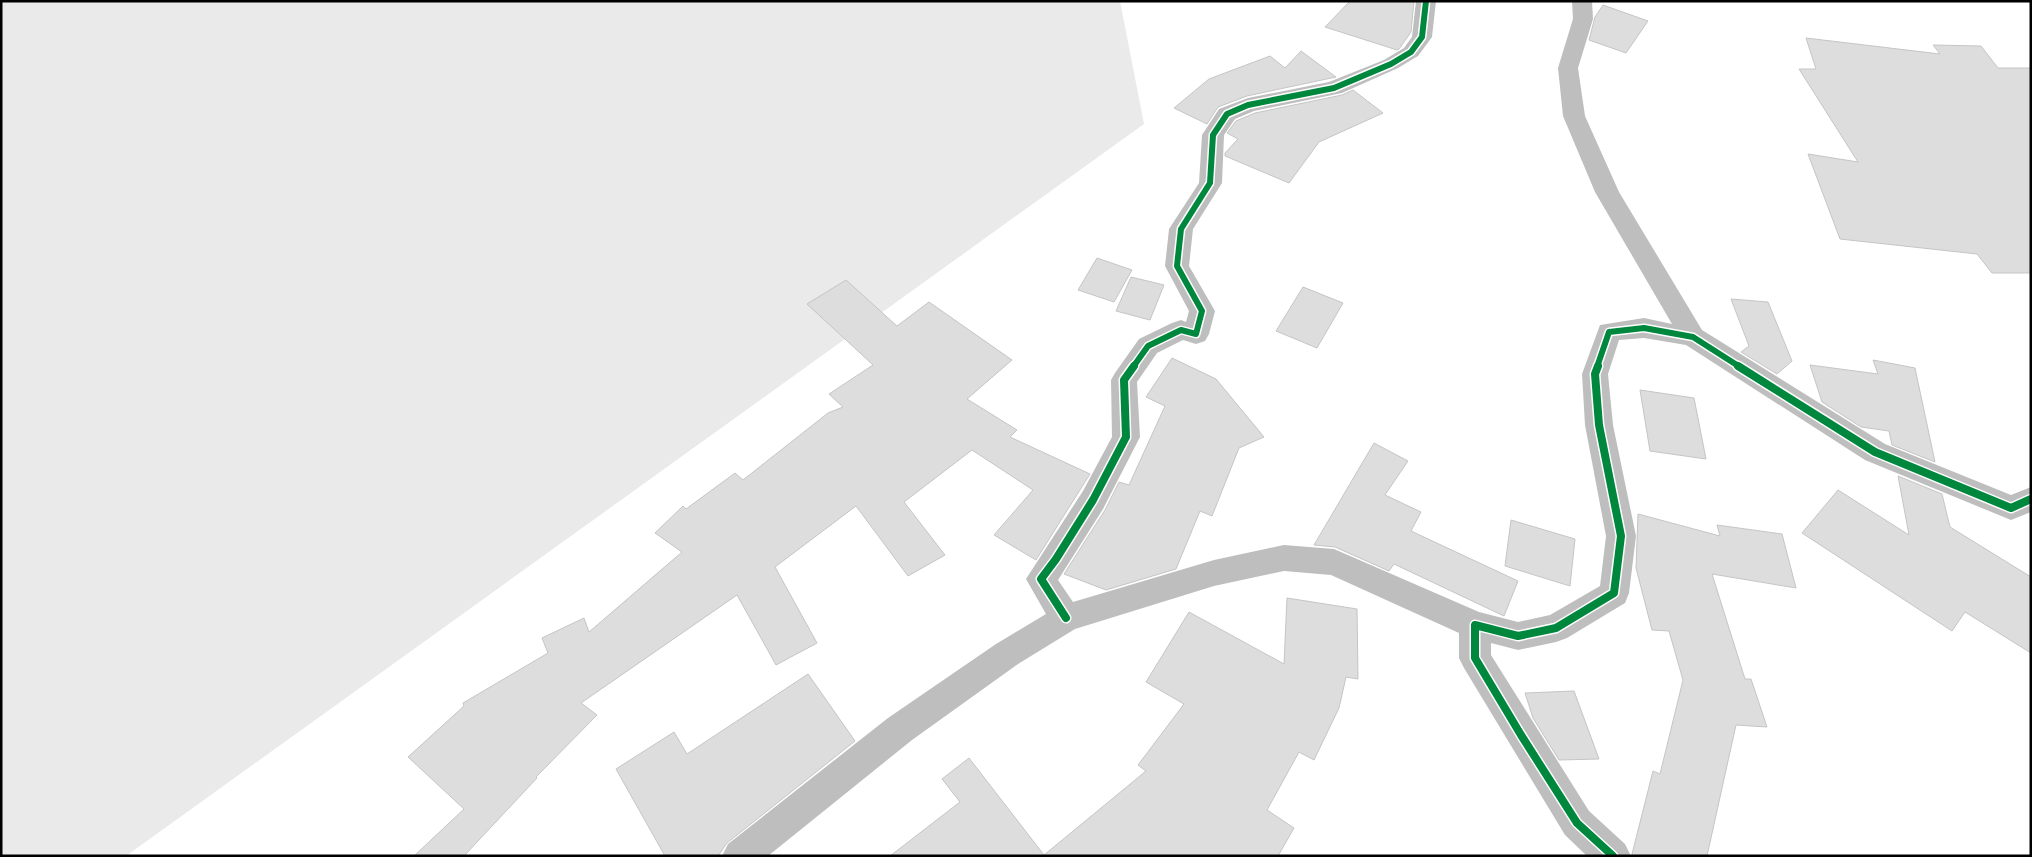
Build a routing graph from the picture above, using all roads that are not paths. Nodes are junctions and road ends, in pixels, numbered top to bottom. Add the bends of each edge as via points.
1 (1426, 1) edge
2 (1582, 10) edge
3 (1693, 337) junction
4 (2031, 499) edge
5 (1066, 618) junction
6 (1475, 625) junction
7 (740, 856) edge
8 (1613, 856) edge

1 - 5 street via 1422,37 1411,52 1334,88 1248,105 1227,114 1213,135 1210,183 1181,229 1177,266 1202,311 1196,334 1181,330 1148,346 1124,380 1126,437 1093,500 1041,579
2 - 3 street via 1568,68 1574,116 1607,192
3 - 4 street via 1875,452 2011,508
3 - 6 street via 1644,328 1608,332 1595,374 1599,425 1621,536 1614,593 1556,628 1518,636
5 - 6 street via 1214,573 1284,558 1334,562
5 - 7 street via 1007,654 900,729
6 - 8 street via 1475,658 1577,823

